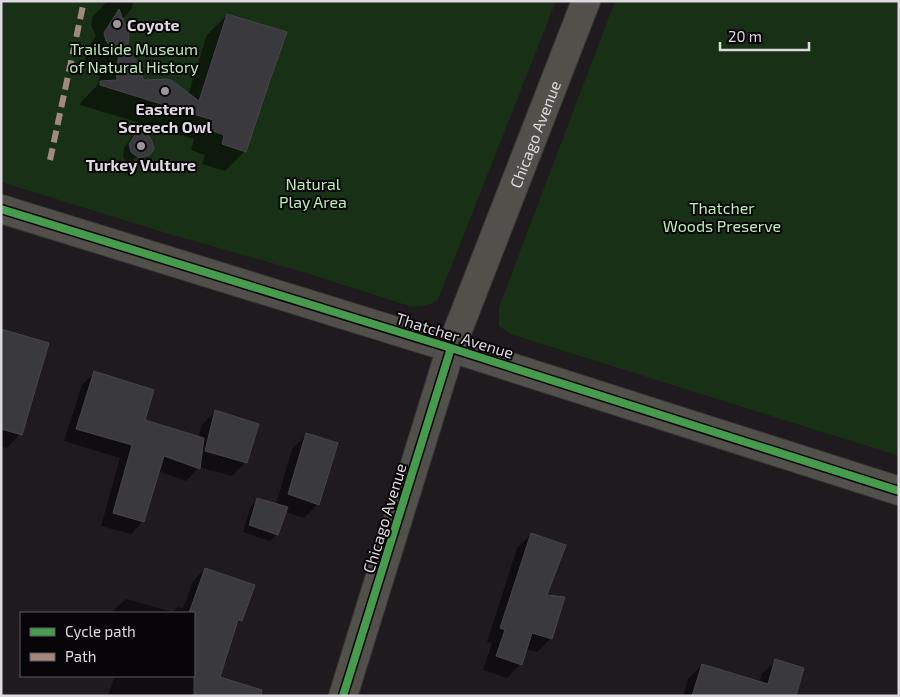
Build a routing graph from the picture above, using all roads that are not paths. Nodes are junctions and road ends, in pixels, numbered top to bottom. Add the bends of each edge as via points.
1 (586, 1) edge
2 (1, 208) edge
3 (451, 348) junction
4 (899, 491) edge
5 (343, 696) edge

1 - 3 main road, Chicago Avenue
2 - 3 street, Thatcher Avenue
3 - 4 main road, Thatcher Avenue
3 - 5 main road, Chicago Avenue

